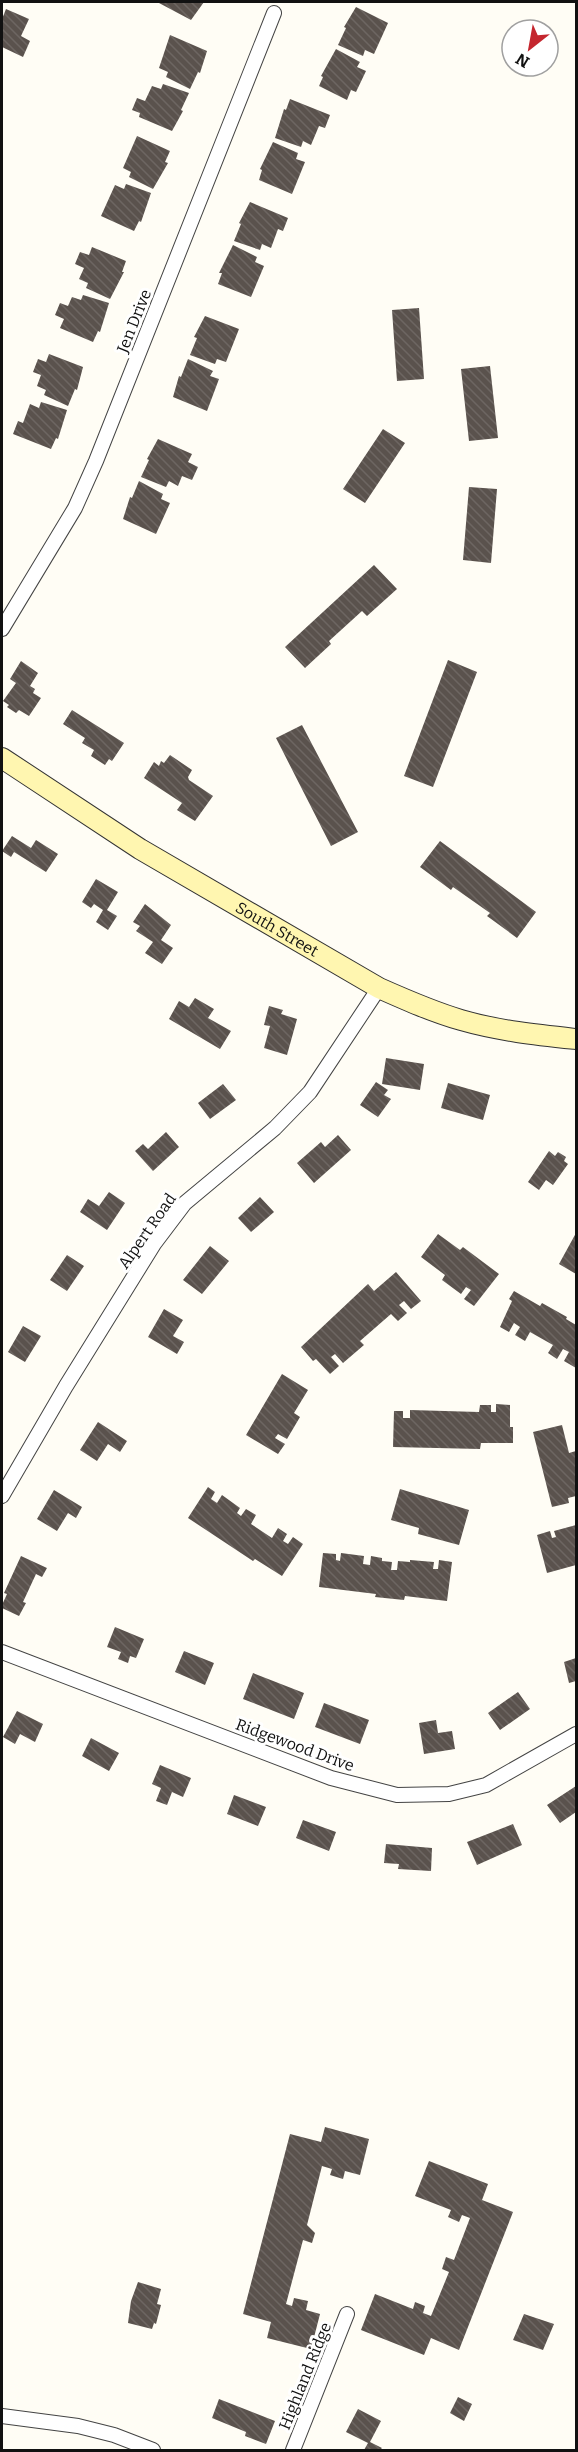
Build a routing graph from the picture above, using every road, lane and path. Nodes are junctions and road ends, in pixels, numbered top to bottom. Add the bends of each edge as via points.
1 (274, 13) dead end
2 (2, 629) edge
3 (2, 758) edge
4 (379, 988) junction
5 (576, 1039) edge
6 (2, 1496) edge
7 (2, 1652) edge
8 (576, 1734) edge
9 (347, 2314) dead end
10 (2, 2416) edge
11 (153, 2451) edge
12 (293, 2451) edge

1 - 2 street, Jen Drive via 96,461 75,508
3 - 4 street, South Street via 140,849
4 - 5 street, South Street via 462,1021
4 - 6 street, Alpert Road via 310,1092 275,1128 185,1203 154,1244
7 - 8 street, Ridgewood Drive via 331,1778 397,1795 449,1794 486,1785
9 - 12 street, Highland Ridge
10 - 11 street via 101,2431

